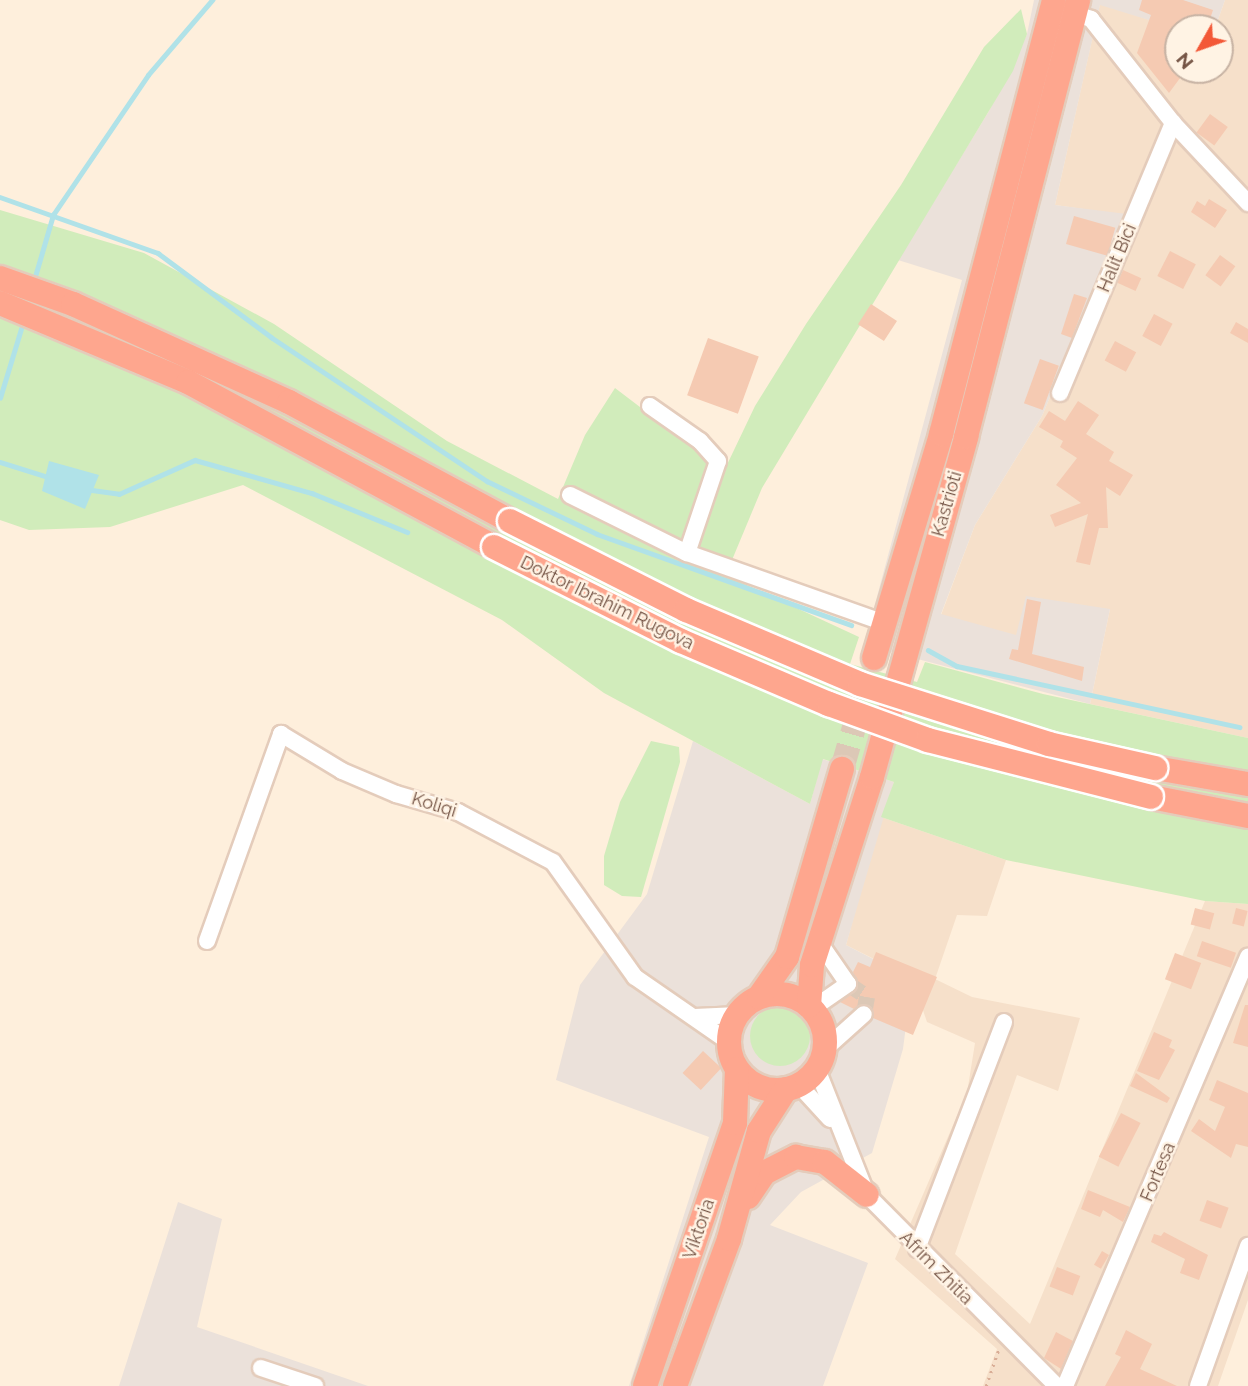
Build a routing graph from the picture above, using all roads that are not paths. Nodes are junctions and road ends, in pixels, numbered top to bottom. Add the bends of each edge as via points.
1 (1054, 0) edge
2 (1076, 7) edge
3 (1173, 123) junction
4 (1248, 203) edge
5 (0, 278) edge
6 (0, 303) edge
7 (1060, 393) dead end
8 (650, 406) dead end
9 (570, 495) dead end
10 (687, 553) junction
11 (885, 623) junction
12 (874, 659) tunnel mouth
13 (842, 769) tunnel mouth
14 (1248, 785) edge
15 (1248, 816) edge
16 (207, 940) dead end
17 (820, 942) junction
18 (1248, 956) edge
19 (760, 997) junction
20 (811, 1007) junction
21 (864, 1014) dead end
22 (738, 1015) junction
23 (695, 1017) junction
24 (1004, 1022) dead end
25 (729, 1042) junction
26 (821, 1059) junction
27 (737, 1069) junction
28 (792, 1087) junction
29 (839, 1132) junction
30 (867, 1195) junction
31 (729, 1239) junction
32 (1248, 1246) edge
33 (917, 1249) junction
34 (261, 1368) dead end
35 (315, 1386) edge
36 (645, 1386) edge
37 (675, 1386) edge
38 (1057, 1386) edge
39 (1065, 1386) edge
40 (1198, 1386) edge

1 - 11 highway, Kastrioti via 941,434
2 - 3 street via 1091,19
2 - 17 highway, Kastrioti via 966,437 872,777
3 - 4 street
3 - 7 street, Halit Bici
5 - 14 highway, Doktor Ibrahim Rugova, bridge via 84,309 289,402 686,610 860,684 1049,744
6 - 15 highway, Doktor Ibrahim Rugova, bridge via 188,382 494,547 681,641 829,704 928,740 1151,797
8 - 10 street via 701,441 718,461
9 - 10 street
10 - 11 street
11 - 12 highway, Kastrioti
13 - 19 highway via 787,957
16 - 23 street, Koliqi via 281,734 342,771 396,794 458,812 554,862 635,977 681,1012
17 - 20 highway, Kastrioti via 810,976
17 - 20 street via 848,984
18 - 39 street, Fortesa
19 - 20 highway via 786,995
19 - 22 highway
20 - 26 highway via 823,1027
21 - 26 street
22 - 23 street
22 - 25 highway
23 - 25 street, Koliqi
24 - 33 street
25 - 27 highway
26 - 28 highway
26 - 29 street, Afrim Zhitia
27 - 28 highway via 759,1086
27 - 36 highway, Viktoria via 735,1123
28 - 29 street, Afrim Zhitia
28 - 31 highway, Viktoria via 759,1131
29 - 30 street, Afrim Zhitia
30 - 31 highway via 825,1162 796,1157 764,1173
30 - 33 street, Afrim Zhitia
31 - 37 highway, Viktoria
32 - 40 street
33 - 38 street, Afrim Zhitia
34 - 35 street

